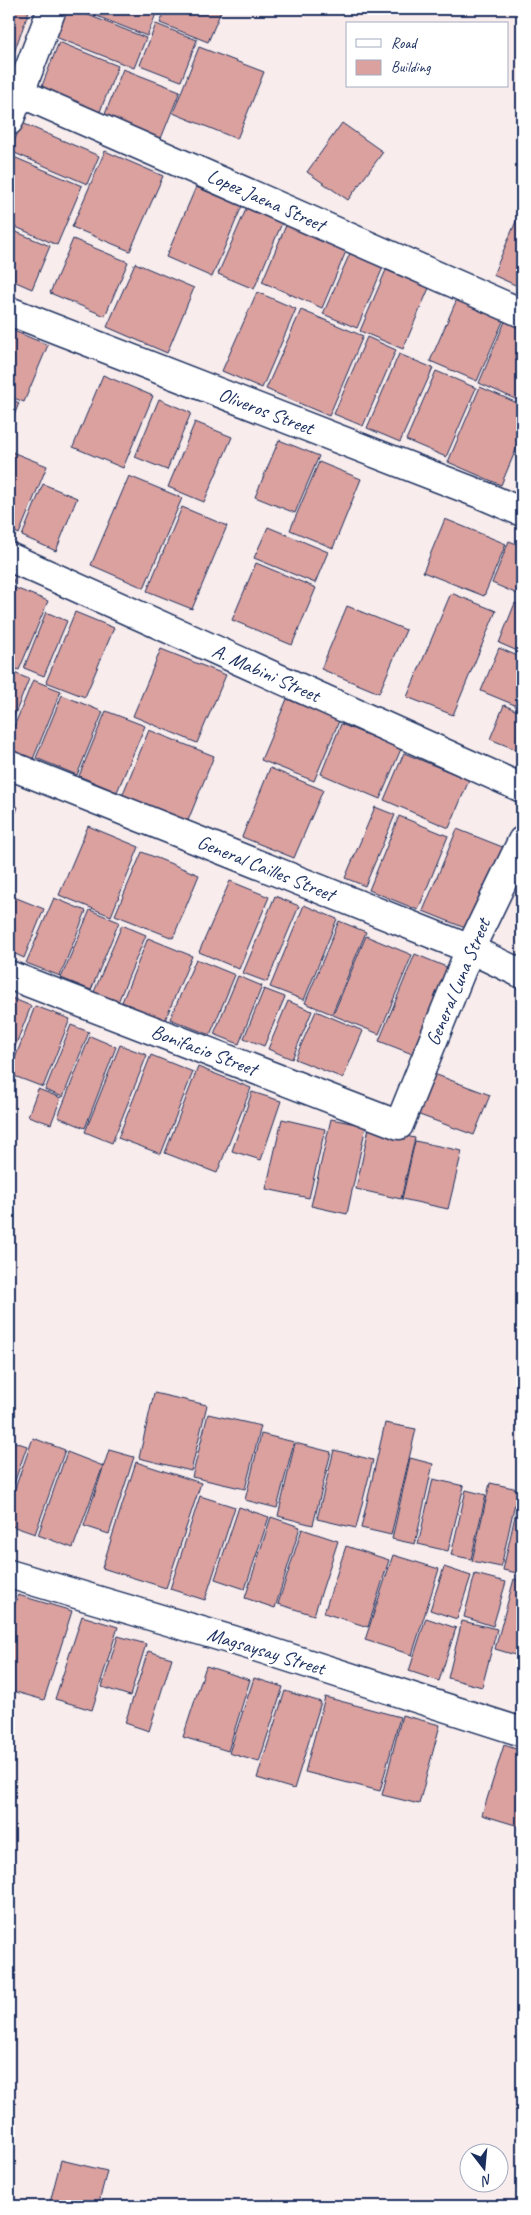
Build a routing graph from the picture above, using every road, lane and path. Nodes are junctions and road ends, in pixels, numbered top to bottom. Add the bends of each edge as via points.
1 (52, 9) edge
2 (15, 90) edge
3 (9, 121) edge
4 (9, 311) edge
5 (522, 313) edge
6 (522, 512) edge
7 (9, 557) edge
8 (9, 765) edge
9 (522, 788) edge
10 (522, 841) edge
11 (470, 949) junction
12 (522, 974) edge
13 (9, 975) edge
14 (399, 1125) joint
15 (10, 1576) edge
16 (522, 1732) edge

1 - 2 street
2 - 3 street
2 - 5 street, Lopez Jaena Street
4 - 6 street, Oliveros Street
7 - 9 street, A. Mabini Street
8 - 11 street, General Cailles Street
10 - 11 street, General Luna Street
11 - 12 street, General Cailles Street
11 - 14 street, General Luna Street
13 - 14 street, Bonifacio Street
15 - 16 street, Magsaysay Street via 259,1648

